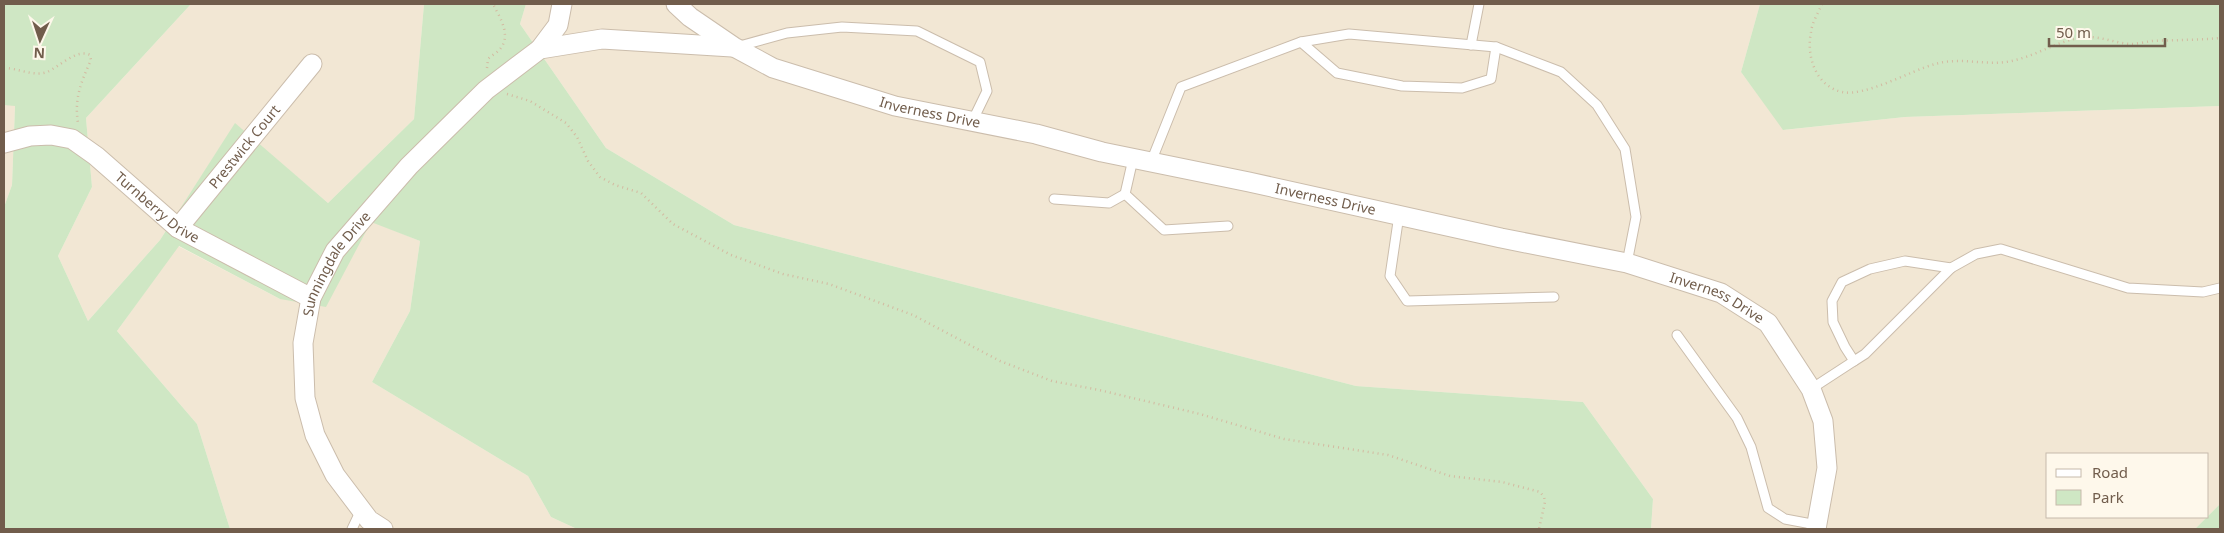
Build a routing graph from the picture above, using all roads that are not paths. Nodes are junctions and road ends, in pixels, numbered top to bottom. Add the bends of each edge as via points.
1 (562, 4) edge
2 (676, 4) edge
3 (1480, 4) edge
4 (1301, 42) junction
5 (1471, 45) junction
6 (734, 47) junction
7 (1496, 47) junction
8 (540, 49) junction
9 (312, 64) dead end
10 (972, 122) junction
11 (4, 143) edge
12 (1142, 160) junction
13 (1125, 194) junction
14 (1054, 199) dead end
15 (1399, 215) junction
16 (1228, 226) dead end
17 (178, 228) junction
18 (1627, 263) junction
19 (1951, 268) junction
20 (2220, 288) edge
21 (1554, 297) dead end
22 (311, 298) junction
23 (1677, 335) dead end
24 (1854, 361) junction
25 (1811, 389) junction
26 (361, 510) junction
27 (1816, 527) edge
28 (352, 529) edge
29 (383, 529) edge

1 - 8 street, Sunningdale Drive via 558,26
2 - 6 street, Inverness Drive
3 - 5 lane
4 - 5 lane via 1349,34
4 - 7 lane via 1337,73 1402,86 1452,88 1490,79
4 - 12 lane via 1181,87
5 - 7 lane
6 - 8 street, Sunningdale Drive via 602,39
6 - 10 street, Inverness Drive via 773,68 895,106
6 - 10 lane via 787,33 842,27 917,31 980,62 986,91
7 - 18 lane via 1561,72 1597,105 1625,149 1636,217
8 - 22 street, Sunningdale Drive via 497,82 409,166 335,252
9 - 17 street, Prestwick Court
10 - 12 street, Inverness Drive
11 - 17 street, Turnberry Drive via 30,136 72,140 96,156
12 - 13 lane
12 - 15 street, Inverness Drive
13 - 14 lane via 1109,203
13 - 16 lane via 1164,230
15 - 18 street, Inverness Drive
15 - 21 lane via 1390,276 1407,302
17 - 22 street, Turnberry Drive
18 - 25 street, Inverness Drive via 1721,293 1768,323
19 - 20 lane via 1976,254 2001,249 2128,288 2203,292
19 - 24 lane via 1866,354
19 - 24 lane via 1905,261 1870,269 1842,282 1832,301 1833,322
22 - 26 street, Sunningdale Drive via 303,343 303,381 310,420 335,475
23 - 27 lane via 1737,418 1751,447 1768,508 1785,519
24 - 25 lane
25 - 27 street, Inverness Drive via 1822,421 1827,468
26 - 28 lane
26 - 29 street, Sunningdale Drive

